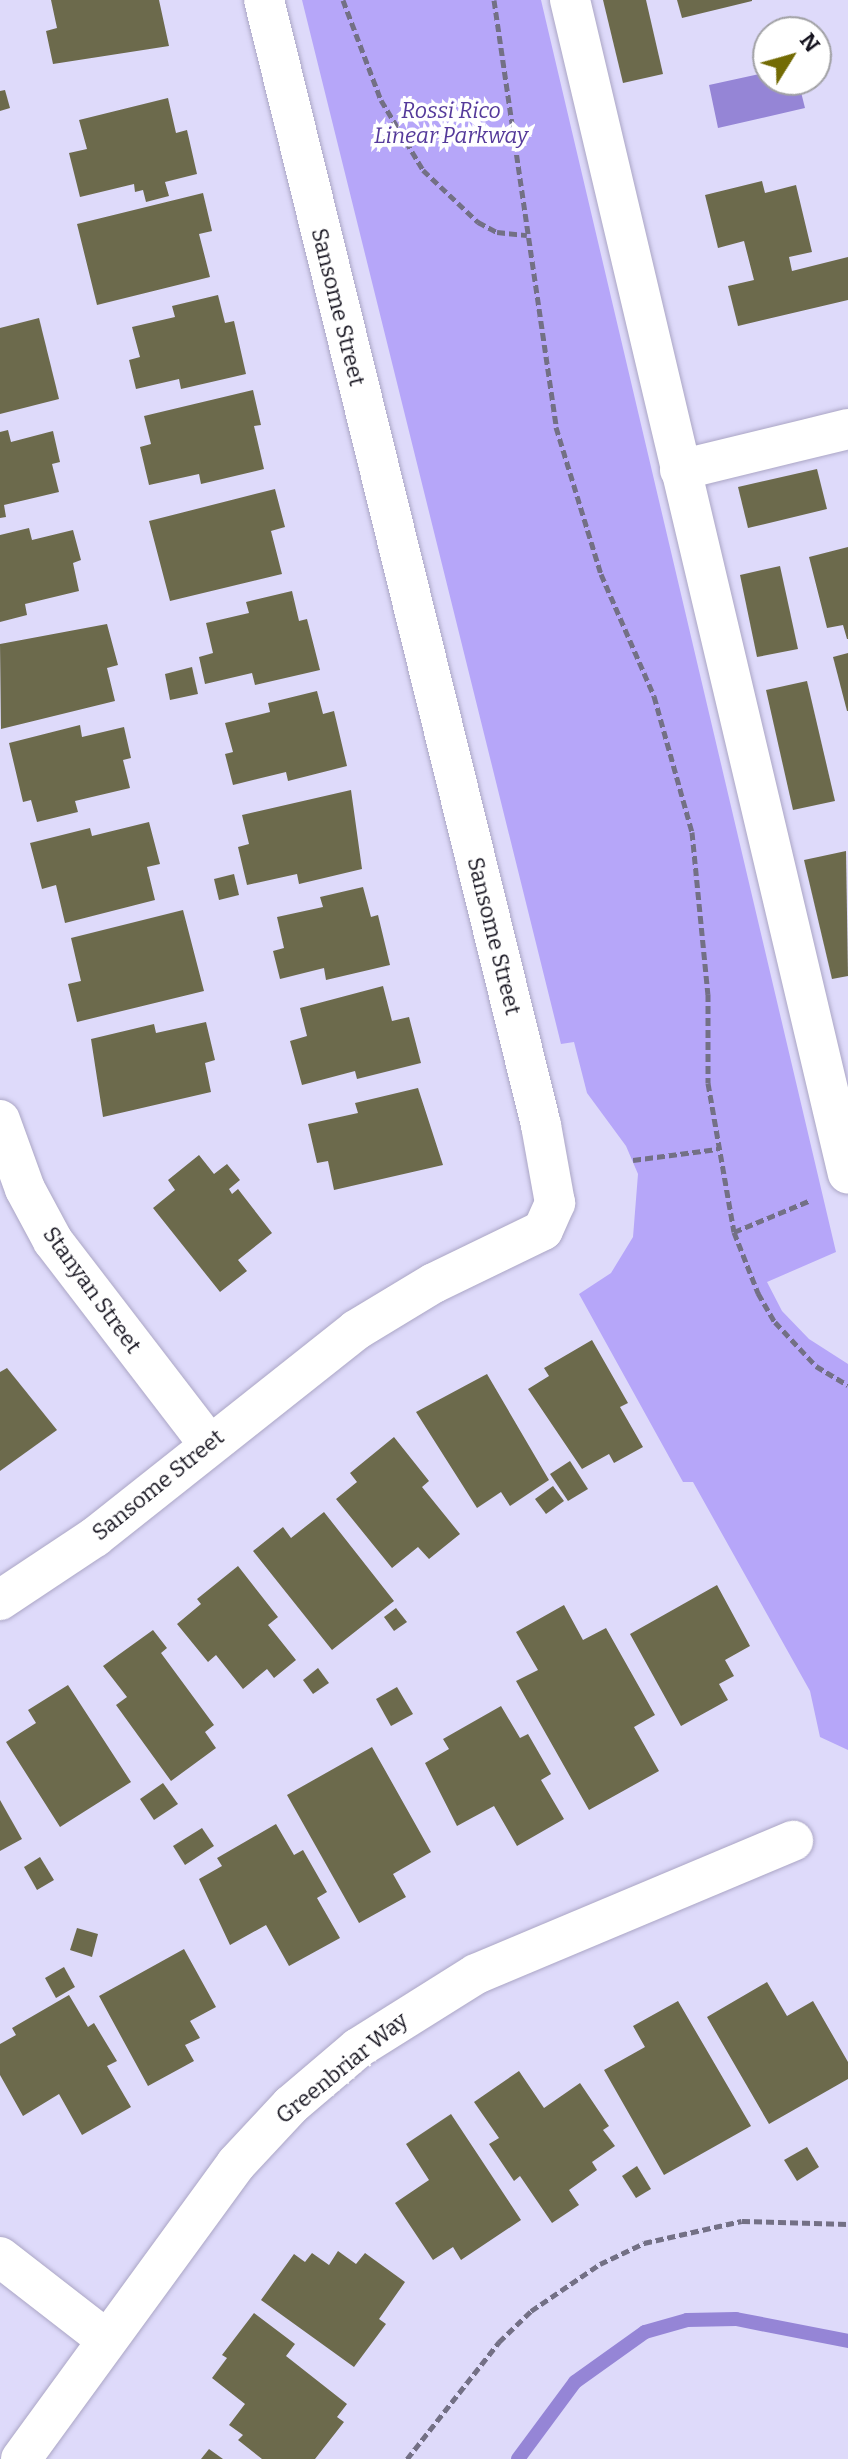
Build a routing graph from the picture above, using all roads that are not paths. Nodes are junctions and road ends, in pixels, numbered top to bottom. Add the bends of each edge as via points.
1 (264, 0) edge
2 (570, 0) edge
3 (848, 429) edge
4 (680, 470) junction
5 (0, 1120) edge
6 (835, 1185) edge
7 (209, 1444) junction
8 (0, 1600) edge
9 (793, 1841) dead end
10 (0, 2257) edge
11 (107, 2340) junction
12 (21, 2459) edge

1 - 7 street, Sansome Street via 541,1125 555,1203 543,1230 394,1305
2 - 4 street
3 - 4 street
4 - 6 street
5 - 7 street, Stanyan Street via 25,1189 53,1241
7 - 8 street, Sansome Street via 95,1537
9 - 11 street, Greenbriar Way via 531,1948 397,2020 313,2085 262,2134
10 - 11 street
11 - 12 street, Greenbriar Way

